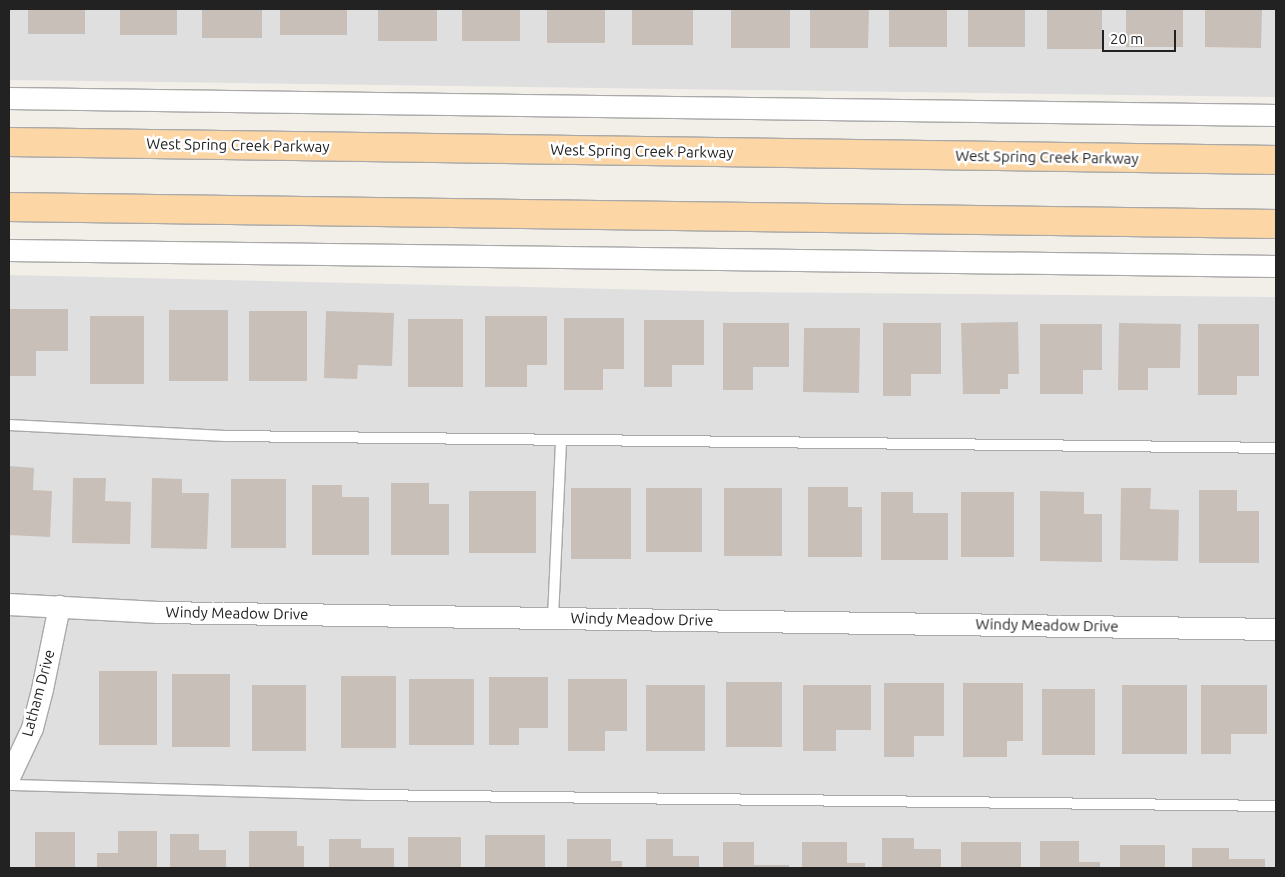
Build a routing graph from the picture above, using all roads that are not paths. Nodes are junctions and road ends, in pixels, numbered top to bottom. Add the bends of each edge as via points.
1 (9, 98) edge
2 (1276, 115) edge
3 (9, 142) edge
4 (1276, 160) edge
5 (9, 207) edge
6 (1276, 224) edge
7 (9, 250) edge
8 (1276, 266) edge
9 (9, 425) edge
10 (561, 440) junction
11 (1276, 448) edge
12 (9, 604) edge
13 (59, 606) junction
14 (553, 618) junction
15 (1276, 629) edge
16 (9, 777) edge
17 (9, 786) edge
18 (1276, 806) edge

1 - 2 street
3 - 4 main road, West Spring Creek Parkway
5 - 6 main road
7 - 8 street
9 - 10 lane via 225,436
10 - 11 lane
10 - 14 lane
12 - 13 street, Windy Meadow Drive
13 - 14 street, Windy Meadow Drive via 157,612
13 - 16 street, Latham Drive via 32,728
14 - 15 street, Windy Meadow Drive
17 - 18 lane via 366,795

